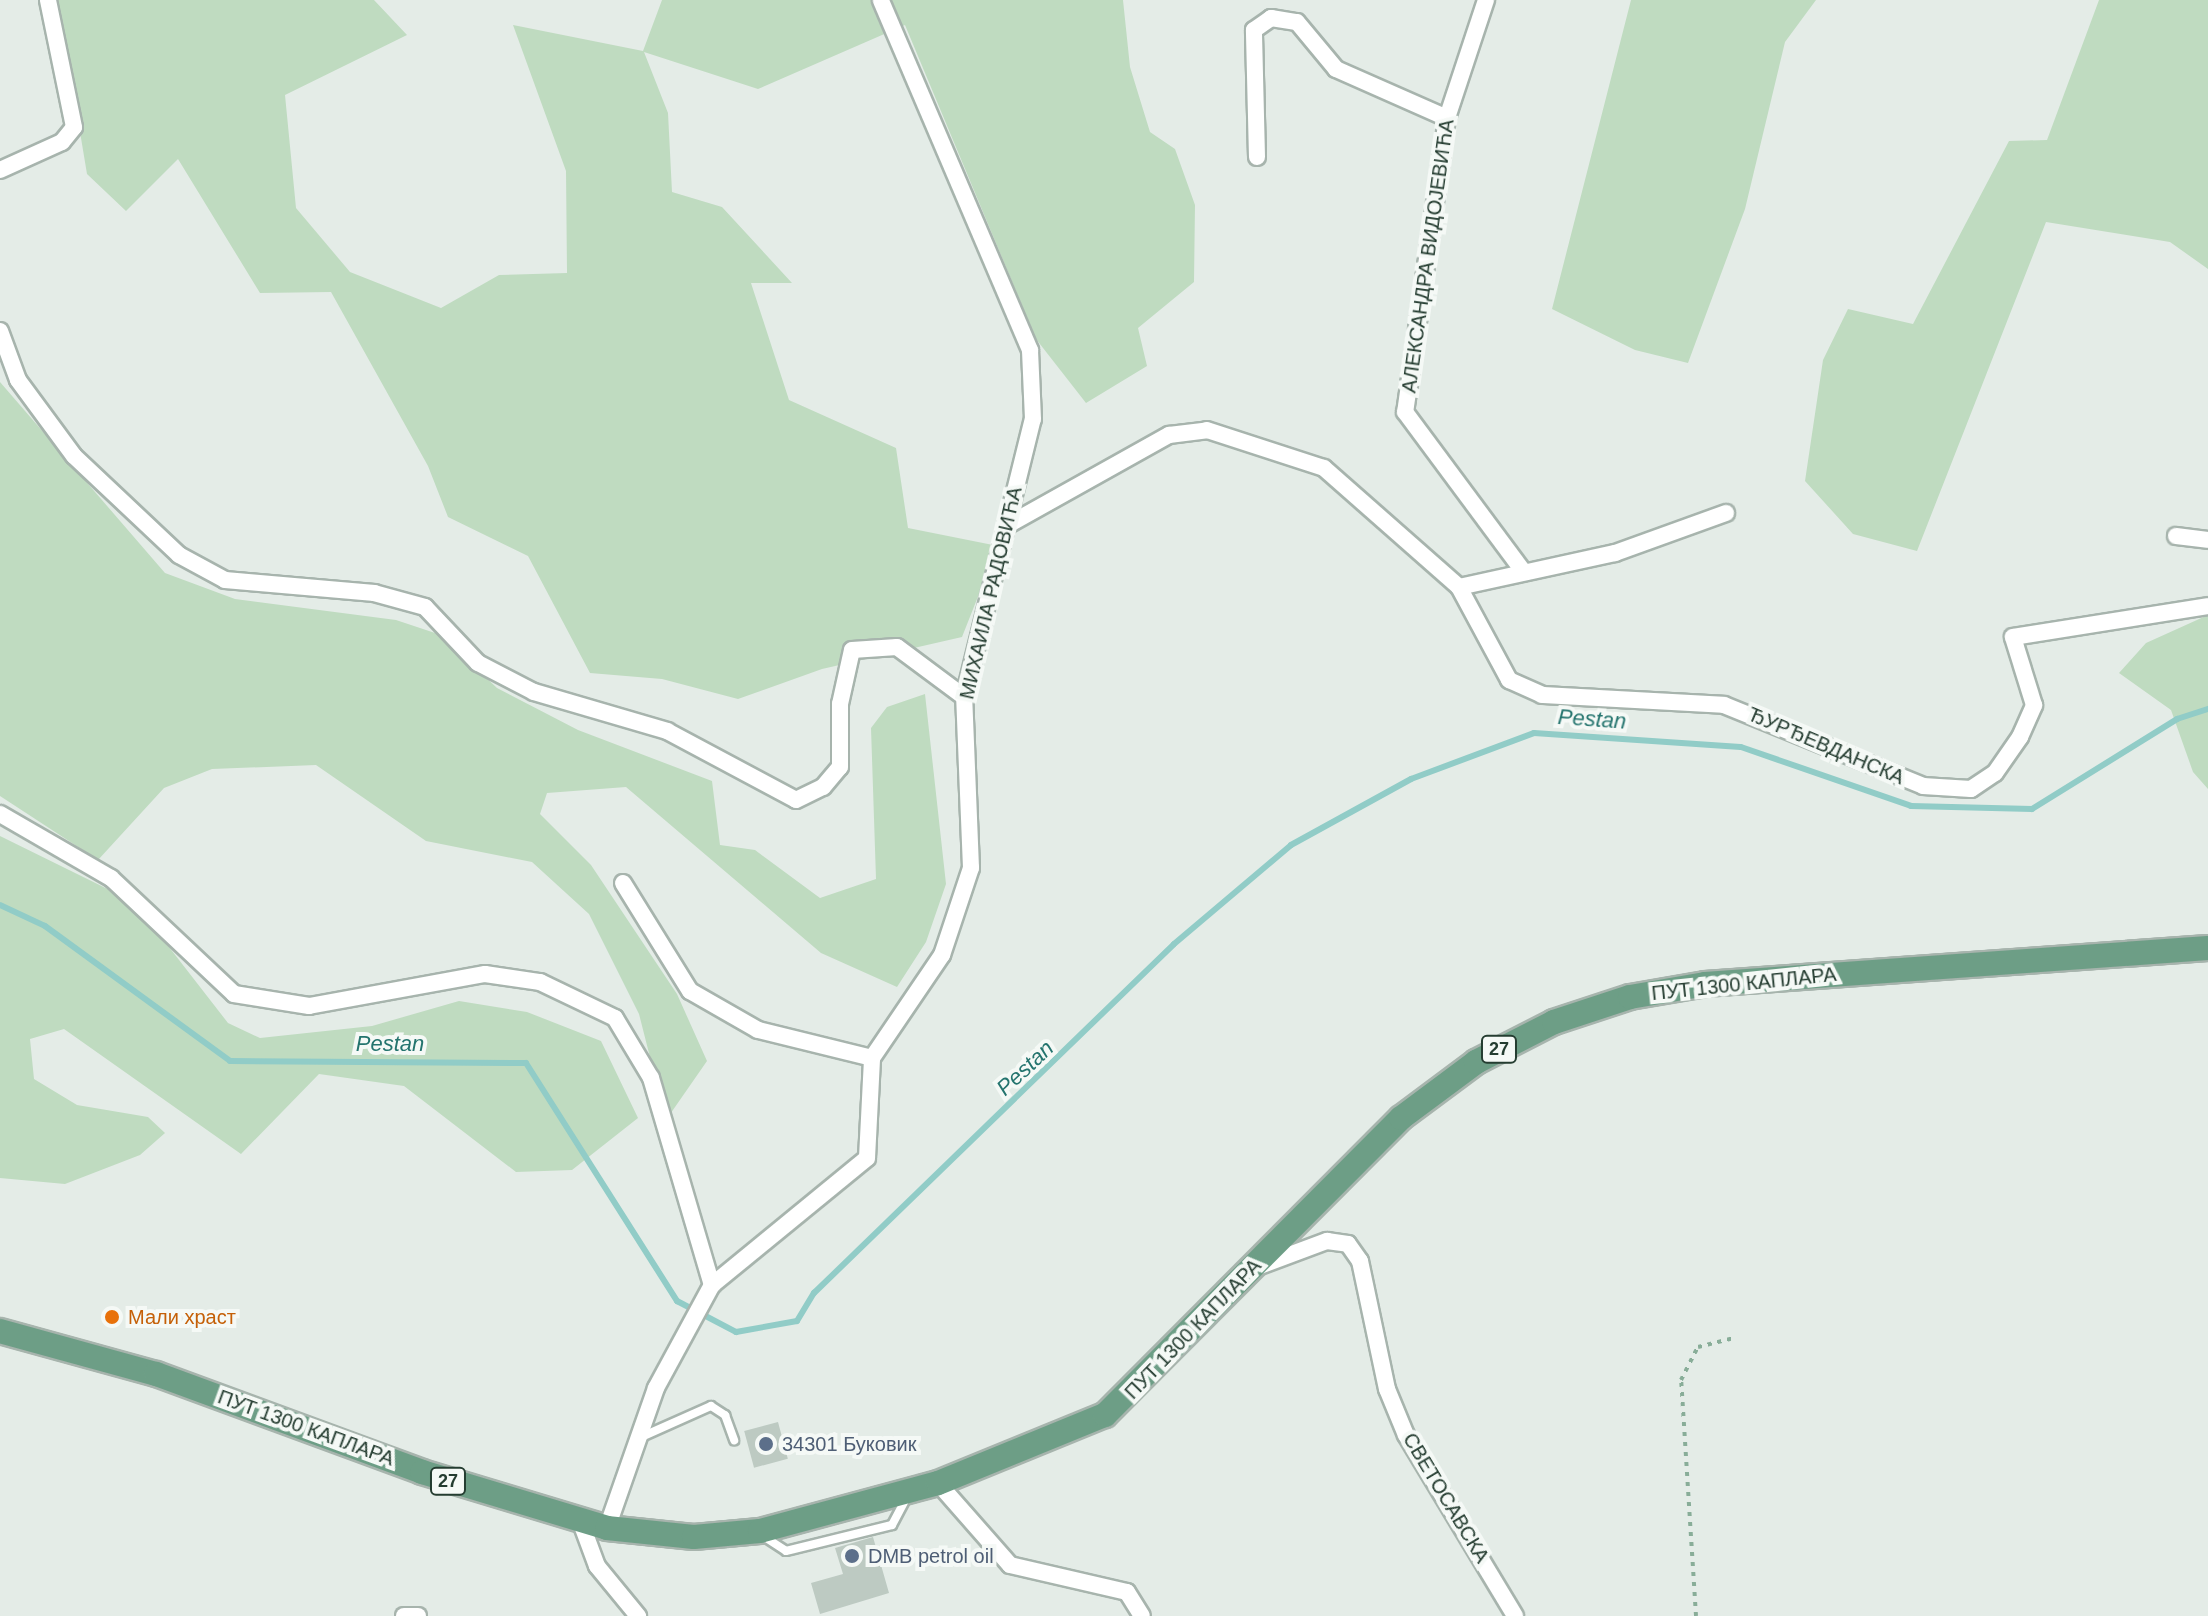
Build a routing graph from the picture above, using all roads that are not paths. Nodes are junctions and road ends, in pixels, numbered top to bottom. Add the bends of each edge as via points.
1 (48, 0) edge
2 (881, 0) edge
3 (1480, 4) edge
4 (1447, 118) junction
5 (1257, 157) dead end
6 (0, 170) edge
7 (0, 331) edge
8 (1726, 513) dead end
9 (1006, 526) junction
10 (2176, 536) dead end
11 (2208, 540) edge
12 (1524, 572) junction
13 (1459, 587) junction
14 (2208, 606) edge
15 (964, 697) junction
16 (0, 814) edge
17 (623, 883) dead end
18 (2208, 948) edge
19 (872, 1058) junction
20 (1252, 1269) junction
21 (712, 1285) junction
22 (0, 1331) edge
23 (638, 1438) junction
24 (734, 1440) dead end
25 (938, 1483) junction
26 (580, 1520) junction
27 (607, 1528) junction
28 (404, 1616) edge
29 (418, 1616) edge
30 (638, 1616) edge
31 (1142, 1616) edge
32 (1515, 1616) edge

1 - 6 street via 74,127 62,142
2 - 9 street, МИХАИЛА РАДОВИЋА via 1030,350 1033,419
3 - 4 street, АЛЕКСАНДРА ВИДОЈЕВИЋА
4 - 5 street via 1336,69 1297,22 1271,18 1254,30
4 - 12 street, АЛЕКСАНДРА ВИДОЈЕВИЋА via 1405,412
7 - 15 street via 18,380 74,456 179,555 225,580 374,593 425,607 478,663 534,692 667,731 796,800 823,787 840,767 840,704 852,650 897,647
8 - 12 street via 1615,553
9 - 13 street, ЂУРЂЕВДАНСКА via 1169,435 1207,430 1324,468
9 - 15 street, МИХАИЛА РАДОВИЋА
10 - 11 street
12 - 13 street
13 - 14 street, ЂУРЂЕВДАНСКА via 1509,680 1542,695 1724,705 1923,786 1971,789 1995,773 2034,705 2013,637
15 - 19 street, МИХАИЛА РАДОВИЋА via 971,868 942,955
16 - 21 street via 111,878 234,994 309,1006 485,974 540,982 615,1018 651,1078
17 - 19 street via 690,991 758,1030
18 - 20 main road, ПУТ 1300 КАПЛАРА / 27 via 1705,984 1604,1005 1528,1034 1446,1082
19 - 21 street via 867,1158
20 - 25 main road, ПУТ 1300 КАПЛАРА / 27 via 1105,1415 1054,1442
20 - 32 street, СВЕТОСАВСКА via 1327,1241 1348,1244 1360,1261 1387,1389 1406,1435
21 - 23 street via 674,1347
22 - 26 main road, ПУТ 1300 КАПЛАРА / 27 via 156,1374 422,1472
23 - 24 lane via 711,1406 725,1415
23 - 27 street
25 - 27 main road, ПУТ 1300 КАПЛАРА / 27 via 760,1531 694,1537
25 - 31 street via 1010,1565 1127,1592
26 - 27 main road, ПУТ 1300 КАПЛАРА / 27
26 - 30 street via 597,1566
28 - 29 street

